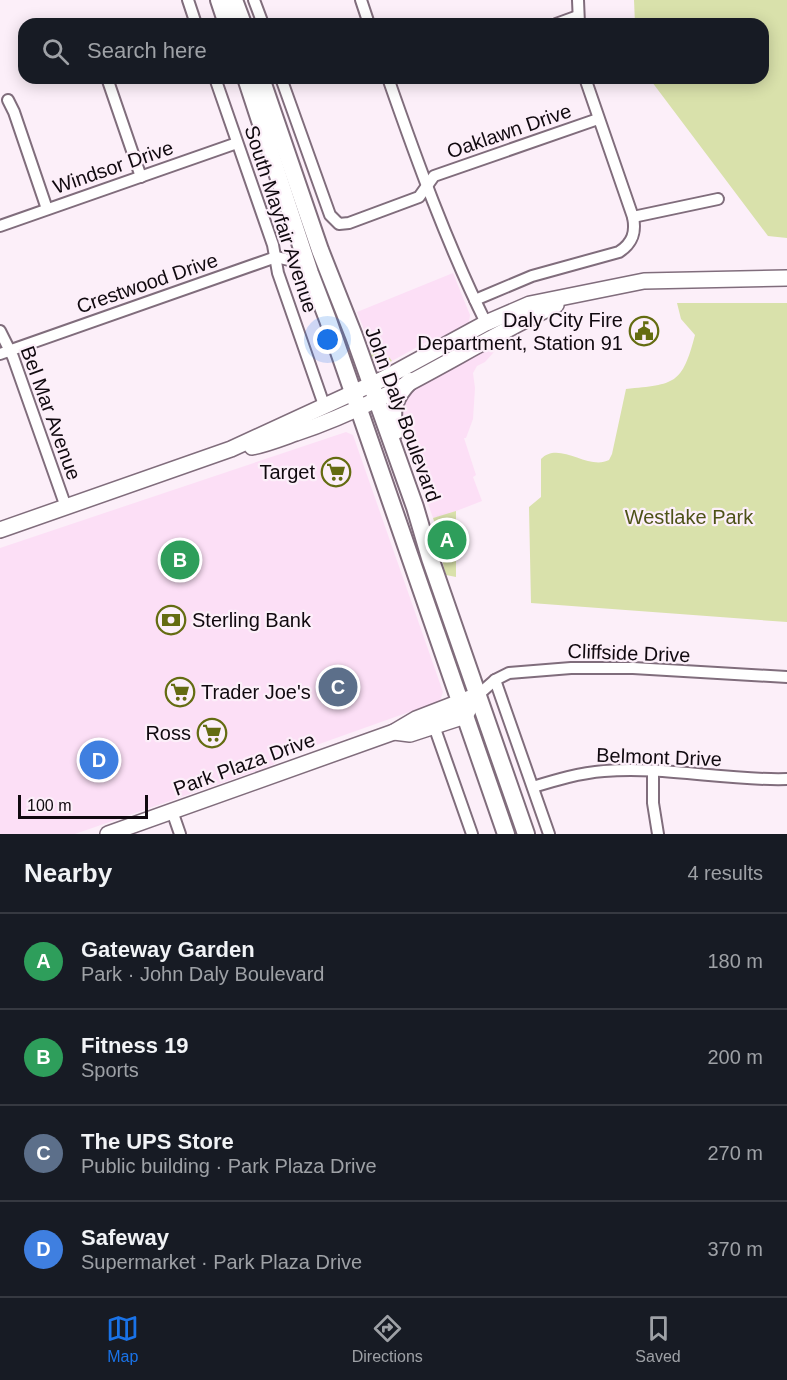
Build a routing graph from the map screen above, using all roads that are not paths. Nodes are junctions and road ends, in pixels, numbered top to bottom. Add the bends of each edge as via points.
1 (188, 0) edge
2 (219, 0) edge
3 (234, 0) edge
4 (254, 0) edge
5 (361, 0) edge
6 (578, 0) edge
7 (194, 18) edge
8 (225, 18) edge
9 (241, 18) edge
10 (261, 18) edge
11 (367, 18) edge
12 (579, 18) edge
13 (109, 84) edge
14 (217, 84) edge
15 (248, 84) edge
16 (263, 84) edge
17 (283, 84) edge
18 (390, 84) edge
19 (587, 84) edge
20 (8, 100) dead end
21 (598, 119) junction
22 (237, 143) junction
23 (141, 177) junction
24 (427, 185) junction
25 (718, 199) dead end
26 (47, 209) junction
27 (633, 217) junction
28 (0, 226) edge
29 (276, 257) junction
30 (307, 264) junction
31 (787, 278) edge
32 (574, 296) junction
33 (475, 300) junction
34 (519, 322) junction
35 (486, 323) junction
36 (0, 331) edge
37 (479, 344) junction
38 (5, 352) edge
39 (410, 381) junction
40 (374, 392) junction
41 (356, 400) junction
42 (324, 405) junction
43 (231, 449) junction
44 (66, 507) junction
45 (417, 515) junction
46 (0, 530) edge
47 (787, 677) edge
48 (495, 680) junction
49 (478, 695) junction
50 (463, 709) junction
51 (434, 726) junction
52 (394, 732) junction
53 (653, 772) junction
54 (787, 779) edge
55 (533, 787) junction
56 (172, 811) junction
57 (108, 834) edge
58 (180, 834) edge
59 (472, 834) edge
60 (506, 834) edge
61 (526, 834) edge
62 (549, 834) edge
63 (658, 834) edge

1 - 7 street
2 - 8 main road
3 - 9 main road
4 - 10 street
5 - 11 street
6 - 12 street
13 - 23 street
14 - 22 street, South Mayfair Avenue
15 - 30 main road, John Daly Boulevard
16 - 40 main road, John Daly Boulevard
17 - 24 street, Oaklawn Drive via 330,215 339,224 419,196
18 - 24 street
19 - 21 street
20 - 26 street
21 - 24 street, Oaklawn Drive via 434,176
21 - 27 street
22 - 23 street, Windsor Drive
22 - 29 street, South Mayfair Avenue
23 - 26 street, Windsor Drive
24 - 33 street
25 - 27 street
26 - 28 street, Windsor Drive
27 - 33 street via 633,236 619,252 532,276
29 - 30 street
29 - 38 street, Crestwood Drive
29 - 42 street, South Mayfair Avenue via 278,273
30 - 41 main road, John Daly Boulevard
31 - 32 street via 644,281
32 - 34 street
32 - 35 street via 537,302
33 - 35 street
34 - 35 street via 495,326
34 - 37 street
35 - 37 street
35 - 40 street
36 - 38 street, Bel Mar Avenue
37 - 39 street
38 - 44 street, Bel Mar Avenue
39 - 40 street
39 - 45 main road via 396,397 392,419 416,490
40 - 41 street
40 - 45 main road, John Daly Boulevard
41 - 42 street
41 - 43 street via 316,426 255,446
41 - 50 main road, John Daly Boulevard
42 - 43 street
43 - 44 street
44 - 46 street
45 - 49 main road, John Daly Boulevard
47 - 48 street, Cliffside Drive via 591,667 518,671
48 - 49 street, Cliffside Drive
48 - 55 street
49 - 50 street, Park Plaza Drive
49 - 61 main road, John Daly Boulevard
50 - 51 street, Park Plaza Drive
50 - 52 street, Park Plaza Drive via 416,719
50 - 60 main road, John Daly Boulevard
51 - 52 street, Park Plaza Drive via 410,734
51 - 59 street
52 - 56 street, Park Plaza Drive
53 - 54 street, Belmont Drive
53 - 55 street, Belmont Drive via 593,772
53 - 63 street
55 - 62 street
56 - 57 street, Park Plaza Drive
56 - 58 street

